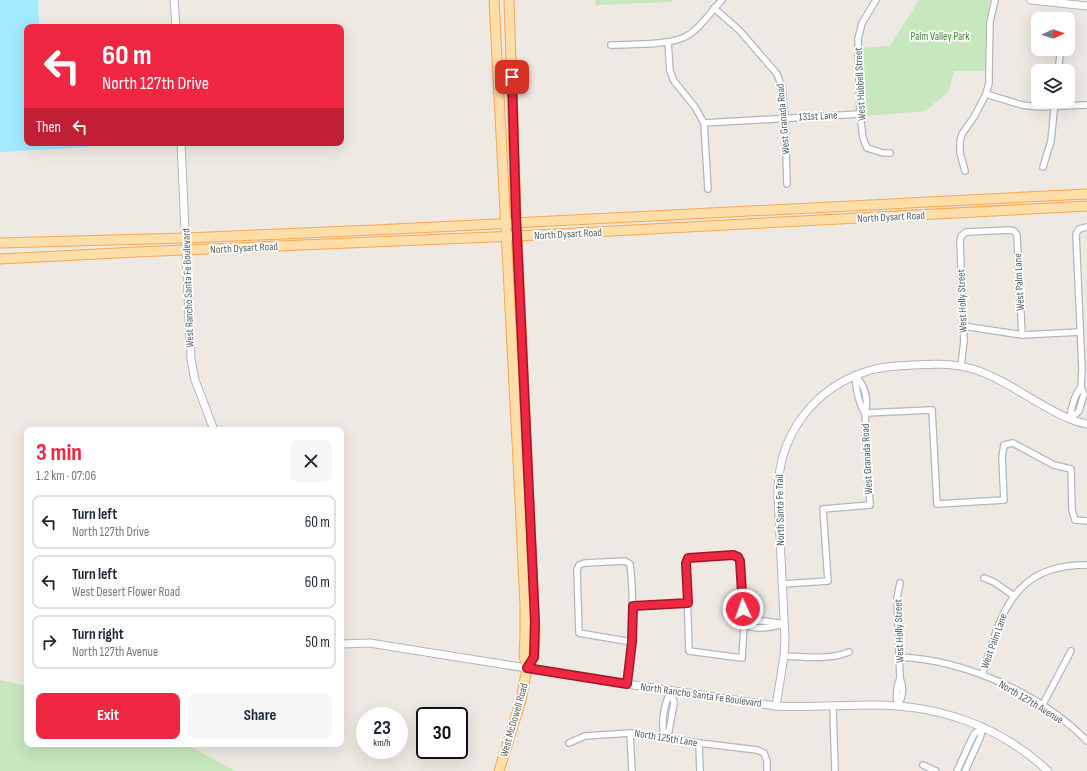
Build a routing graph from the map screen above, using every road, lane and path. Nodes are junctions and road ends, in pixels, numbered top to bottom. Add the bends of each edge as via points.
1 (174, 0) edge
2 (494, 0) edge
3 (509, 0) edge
4 (722, 0) edge
5 (876, 0) edge
6 (995, 0) edge
7 (1031, 0) edge
8 (1051, 1) edge
9 (1087, 6) edge
10 (714, 8) junction
11 (176, 24) edge
12 (668, 42) junction
13 (611, 45) dead end
14 (986, 94) junction
15 (1075, 105) edge
16 (1087, 105) edge
17 (1031, 106) edge
18 (1055, 108) edge
19 (860, 114) junction
20 (785, 118) junction
21 (704, 123) junction
22 (181, 146) edge
23 (890, 153) dead end
24 (1043, 167) dead end
25 (965, 171) dead end
26 (787, 184) dead end
27 (708, 189) dead end
28 (1087, 194) edge
29 (1087, 206) edge
30 (517, 223) junction
31 (506, 224) junction
32 (1087, 227) edge
33 (1014, 231) joint
34 (517, 236) junction
35 (507, 237) junction
36 (186, 238) junction
37 (0, 243) edge
38 (187, 250) junction
39 (0, 259) edge
40 (963, 326) junction
41 (1080, 332) junction
42 (1022, 335) junction
43 (518, 348) junction
44 (961, 366) junction
45 (855, 375) junction
46 (1084, 380) edge
47 (865, 414) junction
48 (1070, 419) junction
49 (1087, 424) edge
50 (213, 427) edge
51 (1087, 520) edge
52 (1087, 565) edge
53 (984, 578) dead end
54 (900, 583) dead end
55 (783, 584) junction
56 (1014, 596) junction
57 (688, 603) junction
58 (633, 606) junction
59 (744, 624) junction
60 (784, 624) junction
61 (632, 642) junction
62 (344, 644) edge
63 (1071, 651) dead end
64 (849, 652) dead end
65 (784, 656) junction
66 (900, 657) junction
67 (527, 668) junction
68 (982, 674) junction
69 (627, 684) junction
70 (671, 691) junction
71 (776, 706) junction
72 (898, 706) junction
73 (1042, 706) junction
74 (833, 707) junction
75 (982, 727) junction
76 (630, 733) junction
77 (664, 737) junction
78 (1087, 741) edge
79 (569, 743) dead end
80 (698, 743) junction
81 (922, 765) dead end
82 (499, 771) edge
83 (632, 771) edge
84 (700, 771) edge
85 (767, 771) edge
86 (835, 771) edge
87 (936, 771) edge
88 (957, 771) edge
89 (965, 771) edge
90 (1048, 771) edge

1 - 11 street
2 - 31 main road, West McDowell Road
3 - 30 main road, West McDowell Road
4 - 10 street
5 - 19 street, West Hubbell Street via 862,23 858,39
6 - 14 street via 990,22 990,70
7 - 8 street
8 - 9 street
10 - 12 street via 690,34 680,40
10 - 20 street, West Granada Road via 740,31 777,74 782,87
12 - 13 street
12 - 21 street via 670,71
14 - 17 street
14 - 25 street via 960,141
15 - 16 street
18 - 24 street via 1051,141
19 - 20 street, 131st Lane
19 - 23 street, West Hubbell Street via 867,148 882,154
20 - 21 street, 131st Lane
20 - 26 street, West Granada Road
21 - 27 street
22 - 36 street, West Rancho Santa Fe Boulevard
28 - 30 main road, North Dysart Road
29 - 34 main road, North Dysart Road
30 - 31 main road, North Dysart Road
30 - 34 main road, West McDowell Road
31 - 35 main road, West McDowell Road
31 - 36 main road, North Dysart Road
32 - 41 street via 1079,229 1076,234
33 - 40 street, West Holly Street via 966,232 961,236
33 - 42 street, West Palm Lane via 1017,235
34 - 35 main road, North Dysart Road
34 - 43 main road, West McDowell Road
35 - 38 main road, North Dysart Road
35 - 43 main road, West McDowell Road
36 - 37 main road, North Dysart Road
36 - 38 street, West Rancho Santa Fe Boulevard
38 - 39 main road, North Dysart Road
38 - 50 street, West Rancho Santa Fe Boulevard via 193,369
40 - 42 street
40 - 44 street, West Holly Street
41 - 42 street
41 - 46 street
43 - 67 main road, West McDowell Road via 523,461 524,656
44 - 45 street, North Santa Fe Trail via 894,366
44 - 48 street, North Santa Fe Trail via 995,378
45 - 47 street, West Granada Road via 862,383 865,393
45 - 55 street, North Santa Fe Trail via 831,389 812,405 798,423 785,450 778,482
46 - 48 street via 1081,387 1084,394 1079,411
47 - 51 street via 932,410 937,504 1004,500 1002,457 1004,445 1013,443 1054,464 1071,469 1072,510 1075,520
47 - 55 street, West Granada Road via 870,506 823,509 828,581
48 - 49 street, North Santa Fe Trail
52 - 56 street, West Palm Lane via 1061,567 1038,575
53 - 56 street
54 - 66 street, West Holly Street via 897,598
55 - 60 street, North Santa Fe Trail
56 - 68 street, West Palm Lane via 1003,613
57 - 58 street
57 - 59 street via 689,651 742,658
57 - 59 street via 688,558 733,555 740,561
58 - 61 street
58 - 61 street via 630,564 625,561 579,565 579,633
59 - 60 street via 771,621
60 - 65 street, North Santa Fe Trail
61 - 69 street
62 - 67 street, North Rancho Santa Fe Boulevard via 370,643
63 - 73 street
64 - 65 street via 840,656
65 - 71 street, North Santa Fe Trail
66 - 68 street, North 127th Avenue via 941,662
66 - 72 street, West Holly Street via 900,678 903,687
67 - 69 street, North Rancho Santa Fe Boulevard
67 - 82 main road, West McDowell Road via 521,700
68 - 73 street, North 127th Avenue
69 - 70 street, North Rancho Santa Fe Boulevard
70 - 71 street, North Rancho Santa Fe Boulevard
70 - 77 street via 674,703 669,731
71 - 74 street, North Rancho Santa Fe Boulevard
72 - 74 street, North Rancho Santa Fe Boulevard
72 - 75 street, North Rancho Santa Fe Boulevard via 928,709
73 - 78 street, North 127th Avenue
74 - 86 street
75 - 88 street via 974,734
75 - 89 street via 980,738
75 - 90 street, North Rancho Santa Fe Boulevard via 1010,742
76 - 77 street, North 125th Lane
76 - 79 street, North 125th Lane via 585,736
76 - 83 street
77 - 80 street, North 125th Lane
80 - 84 street
80 - 85 street, North 125th Lane via 757,750 764,753
81 - 87 street

